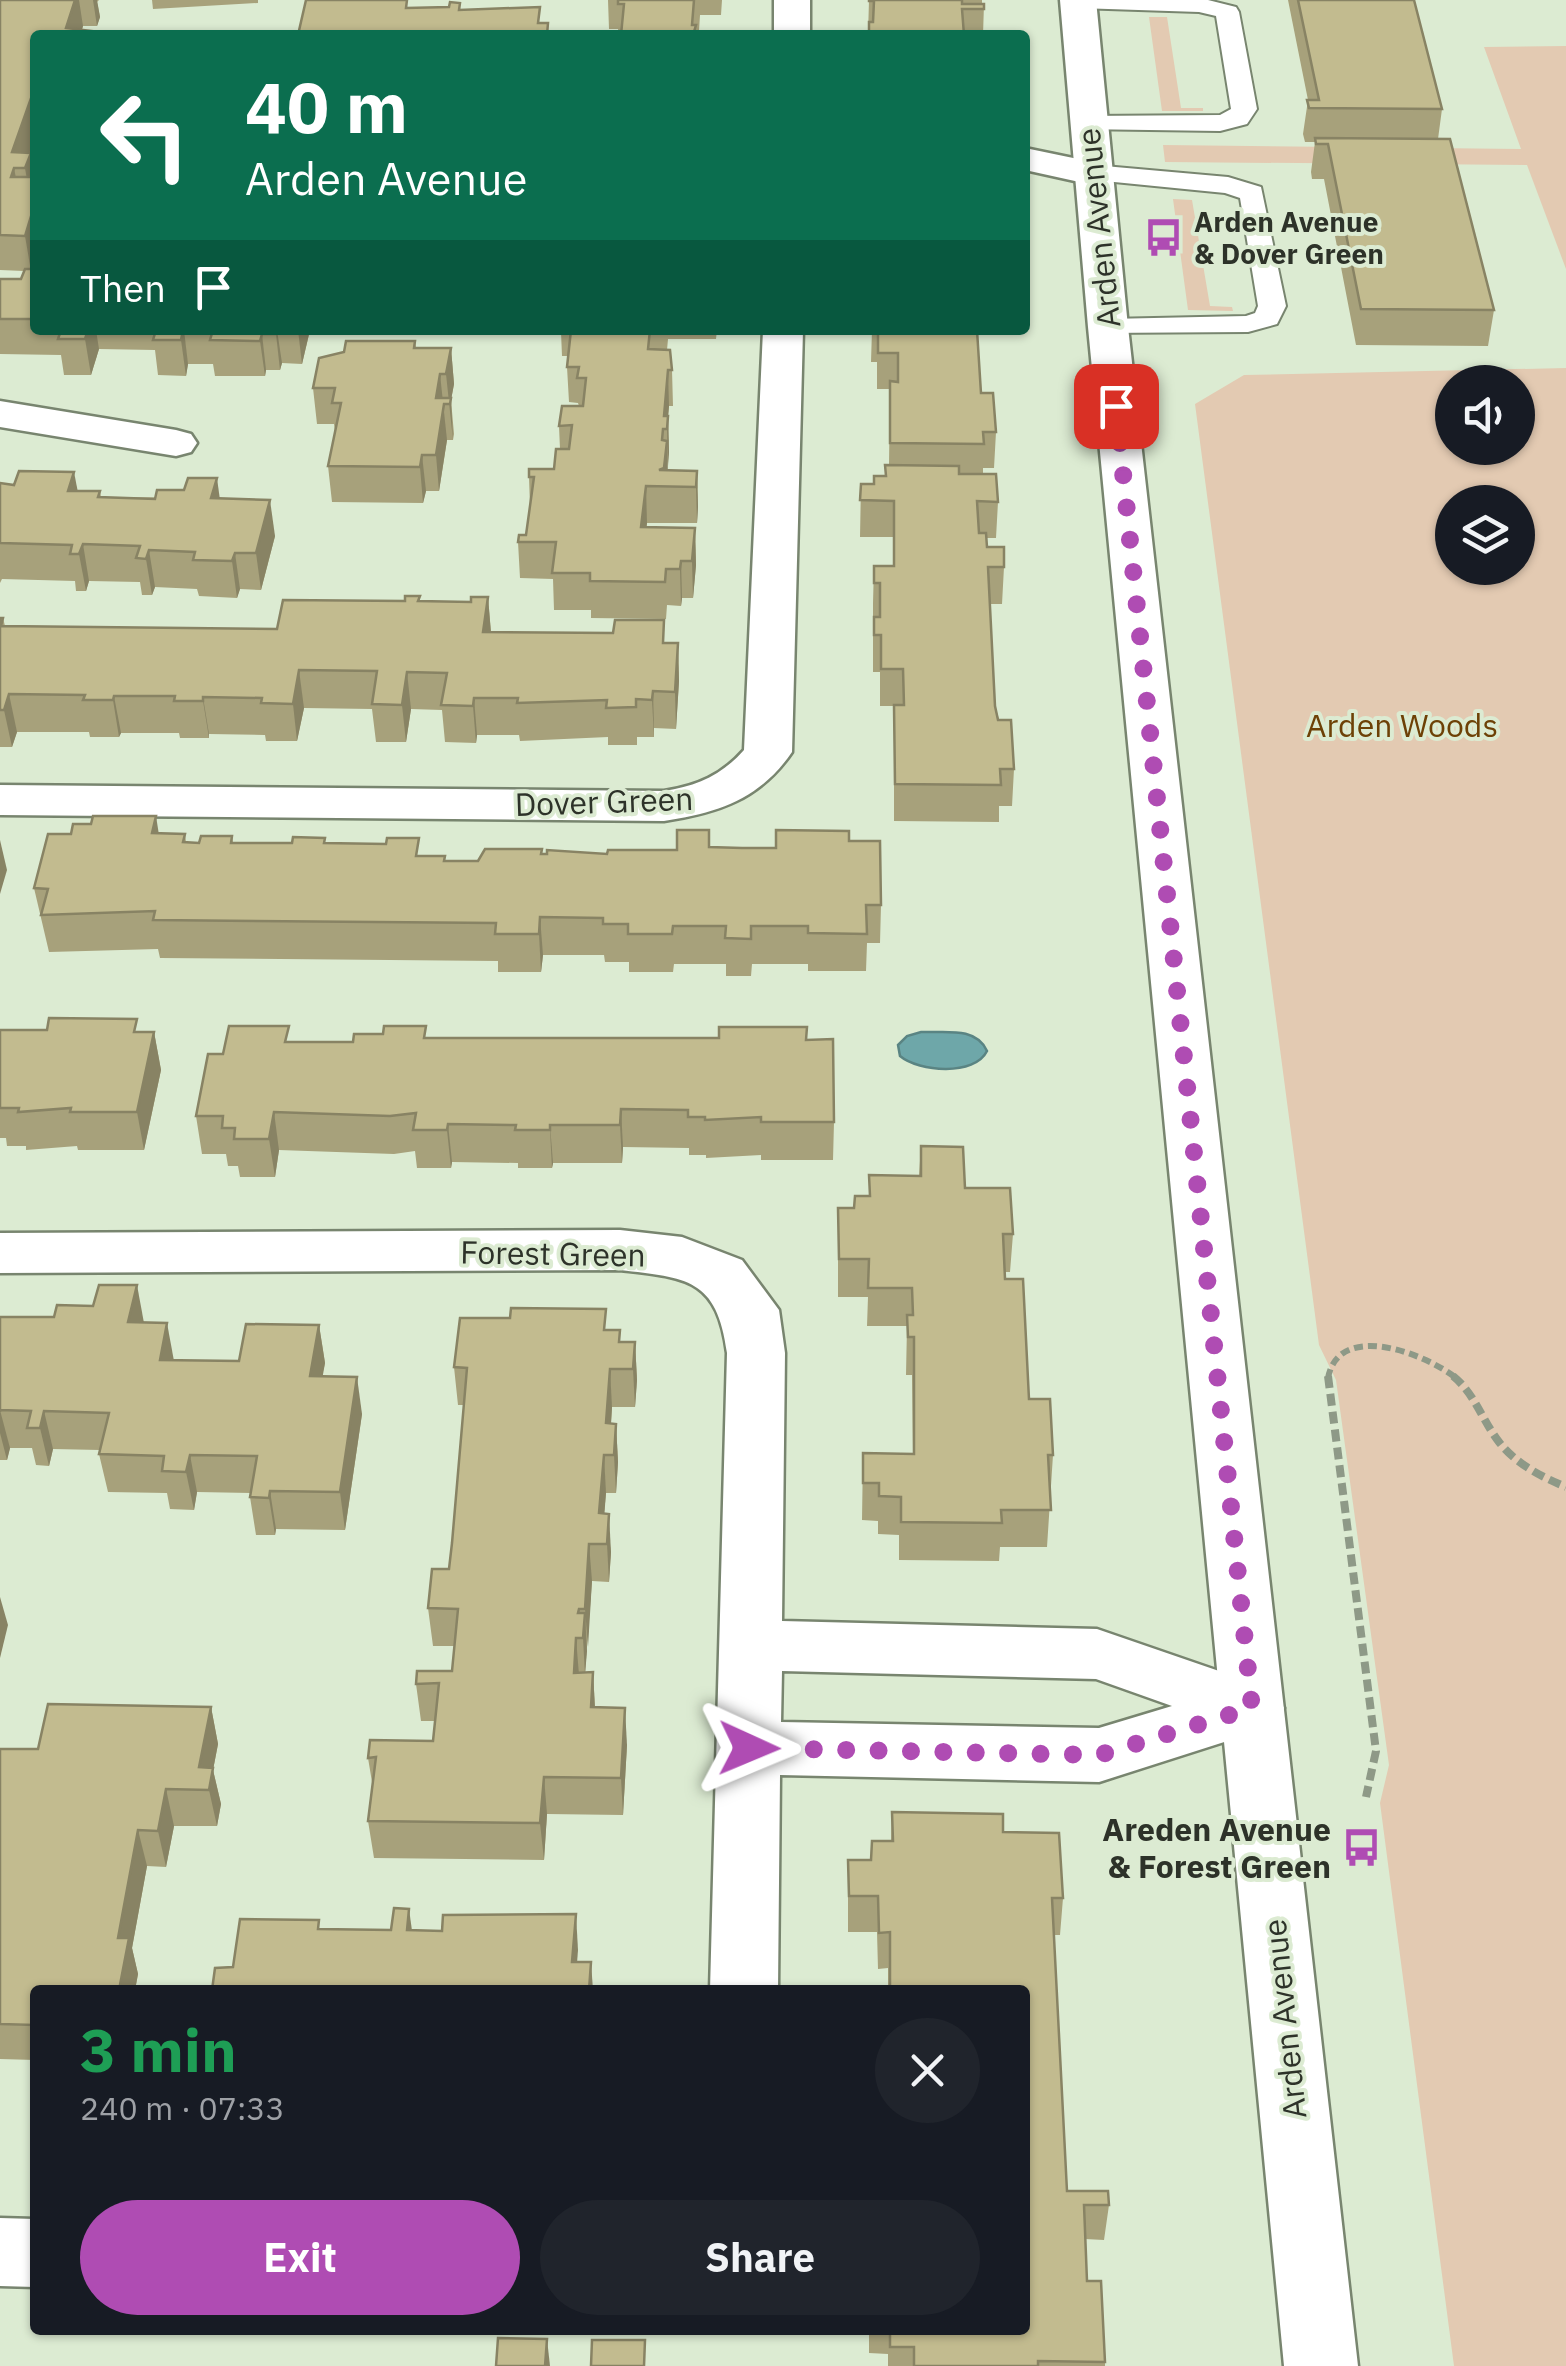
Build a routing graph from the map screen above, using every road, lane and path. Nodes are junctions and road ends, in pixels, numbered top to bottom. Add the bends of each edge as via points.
1 (792, 0) edge
2 (1078, 0) edge
3 (792, 30) edge
4 (1090, 149) junction
5 (1030, 158) edge
6 (1030, 184) edge
7 (1108, 326) junction
8 (783, 335) edge
9 (0, 414) edge
10 (176, 443) dead end
11 (0, 800) edge
12 (0, 1253) edge
13 (1566, 1486) edge
14 (751, 1645) junction
15 (1252, 1708) junction
16 (749, 1748) junction
17 (1366, 1797) dead end
18 (744, 1985) edge
19 (0, 2252) edge
20 (30, 2253) edge
21 (1321, 2366) edge

1 - 3 street
2 - 4 street, Arden Avenue
2 - 4 lane via 1227,12 1244,110 1238,119
4 - 5 street
4 - 6 street
4 - 7 street, Arden Avenue
4 - 7 lane via 1252,194 1272,306 1267,318 1248,324
7 - 15 street, Arden Avenue
8 - 11 street, Dover Green via 768,752 732,789 664,806
9 - 10 street
12 - 14 street, Forest Green via 620,1250 682,1257 722,1275 750,1310 756,1353
13 - 17 path via 1502,1447 1471,1394 1440,1366 1382,1346 1335,1358 1327,1388 1376,1751
14 - 15 street via 1097,1654
14 - 16 street, Forest Green
15 - 16 street via 1099,1755
15 - 21 street, Arden Avenue
16 - 18 street, Forest Green
19 - 20 street

